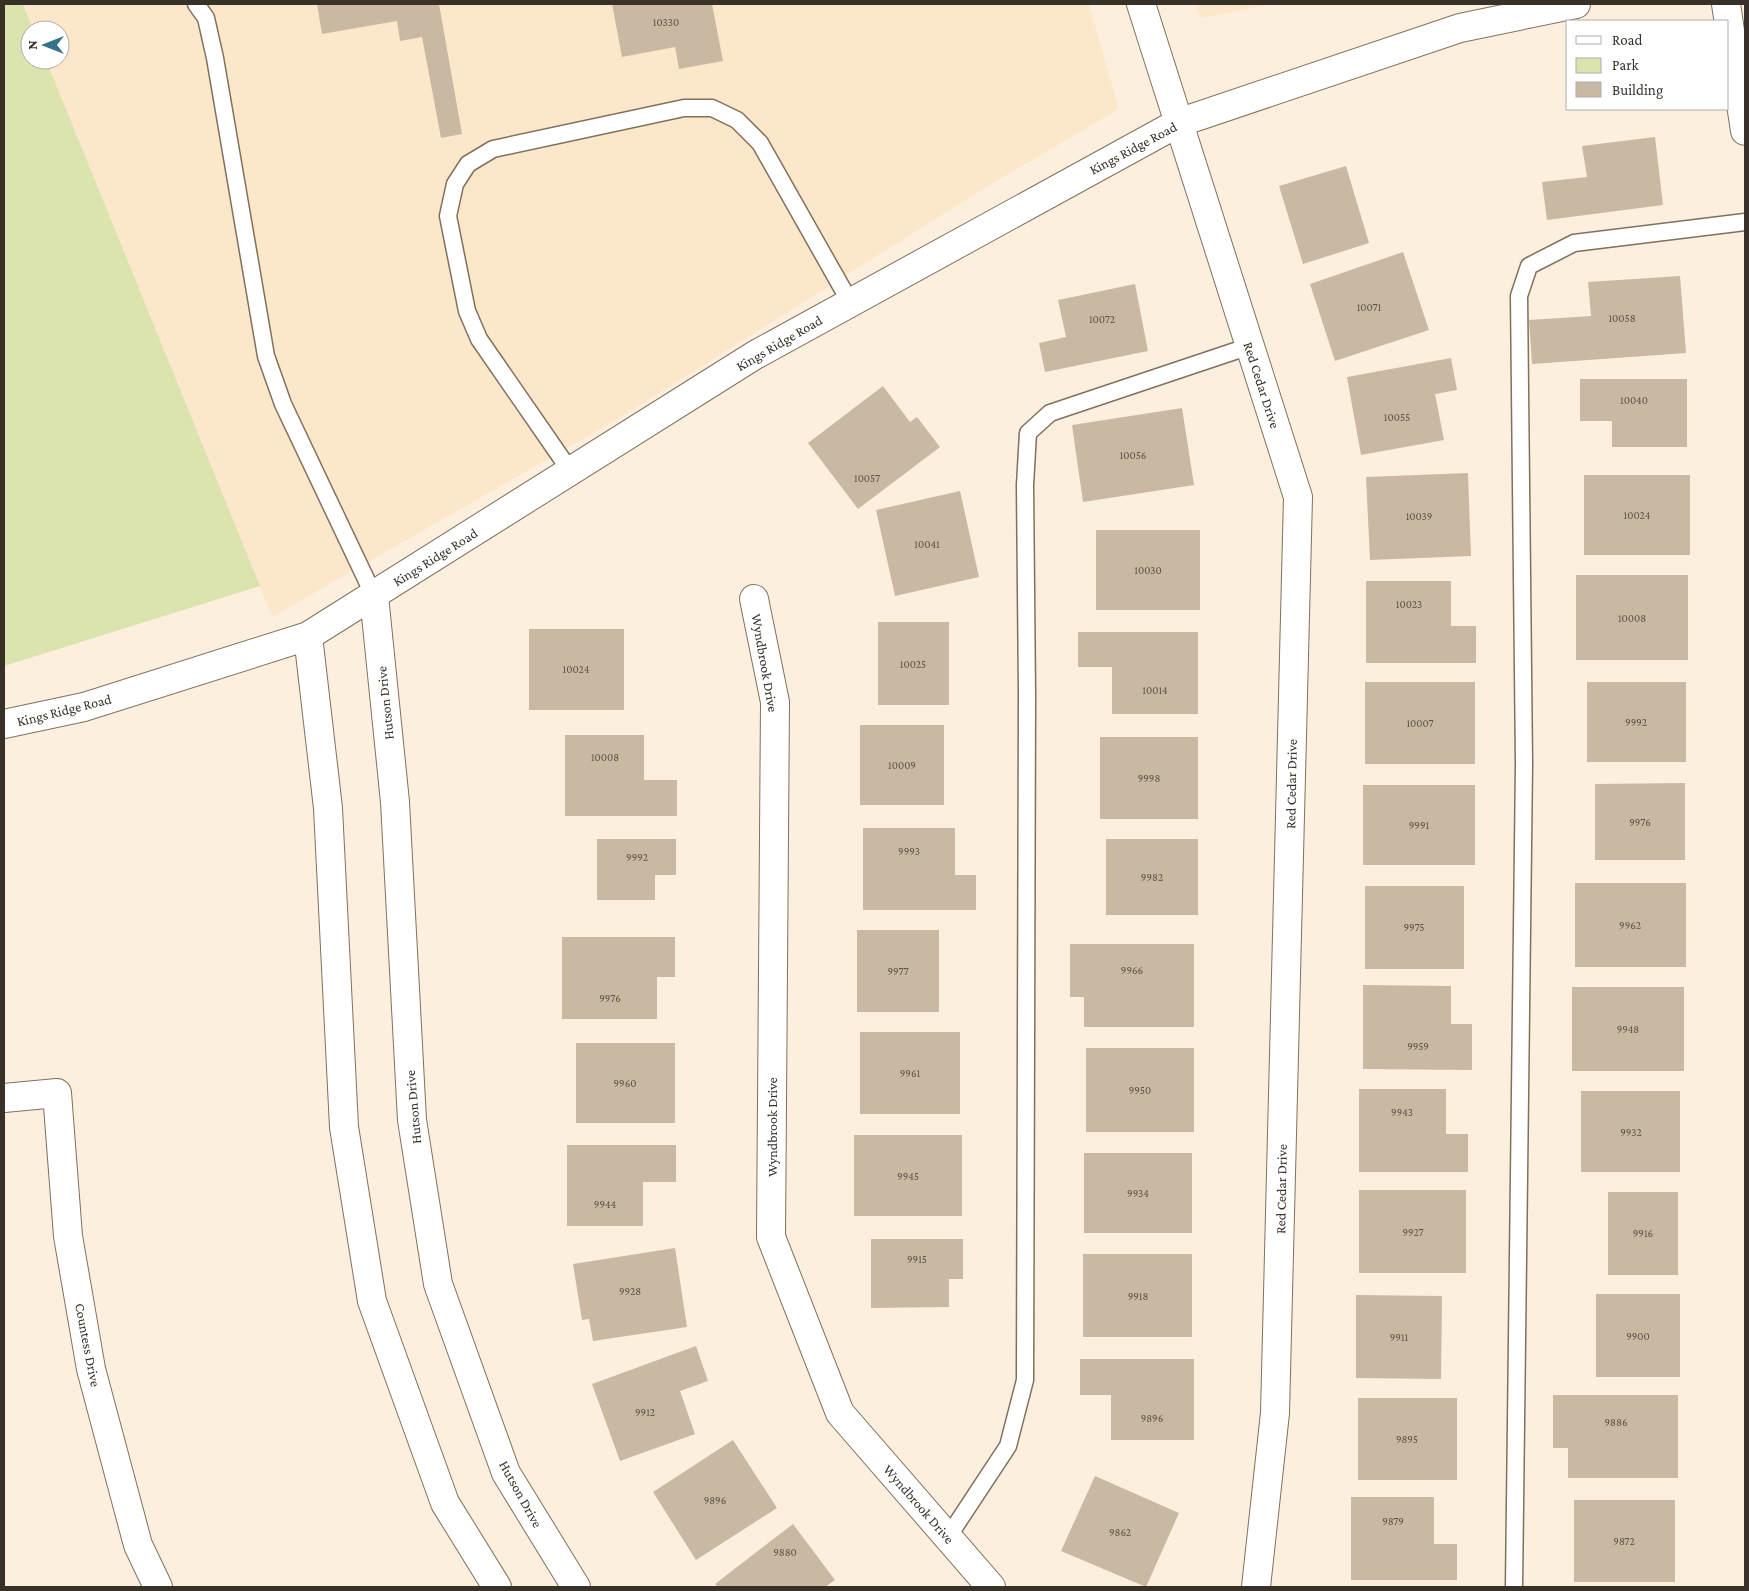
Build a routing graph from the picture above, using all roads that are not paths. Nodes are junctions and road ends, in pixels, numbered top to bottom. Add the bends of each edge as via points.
1 (196, 4) edge
2 (1141, 4) edge
3 (1576, 4) edge
4 (1726, 4) edge
5 (1728, 20) edge
6 (1729, 24) edge
7 (1178, 123) junction
8 (1745, 132) edge
9 (1745, 222) edge
10 (850, 302) junction
11 (1250, 346) junction
12 (571, 472) junction
13 (374, 596) junction
14 (754, 599) dead end
15 (308, 636) junction
16 (4, 724) edge
17 (4, 1098) edge
18 (948, 1537) junction
19 (158, 1587) edge
20 (497, 1587) edge
21 (576, 1587) edge
22 (991, 1587) edge
23 (1256, 1587) edge
24 (1514, 1587) edge

1 - 13 lane via 206,18 215,58 266,356 282,404
2 - 7 street, Red Cedar Drive
3 - 7 street, Kings Ridge Road via 1460,28
4 - 5 street
6 - 8 street
7 - 10 street, Kings Ridge Road
7 - 11 street, Red Cedar Drive
9 - 24 lane via 1574,243 1529,266 1519,296 1524,764
10 - 12 street, Kings Ridge Road via 755,355
10 - 12 lane via 760,142 737,120 712,108 684,108 493,148 468,164 455,184 448,216 467,311 479,339
11 - 18 lane via 1050,412 1028,433 1025,485 1025,1380 1008,1446
11 - 23 street, Red Cedar Drive via 1298,497 1275,1413
12 - 13 street, Kings Ridge Road
13 - 15 street, Kings Ridge Road
13 - 21 street, Hutson Drive via 395,802 412,1120 438,1284 506,1473
14 - 18 street, Wyndbrook Drive via 775,702 771,1236 840,1413
15 - 16 street, Kings Ridge Road via 84,707
15 - 20 street via 328,808 344,1127 372,1301 445,1502
17 - 19 street, Countess Drive via 57,1093 68,1236 91,1369 138,1545
18 - 22 street, Wyndbrook Drive

